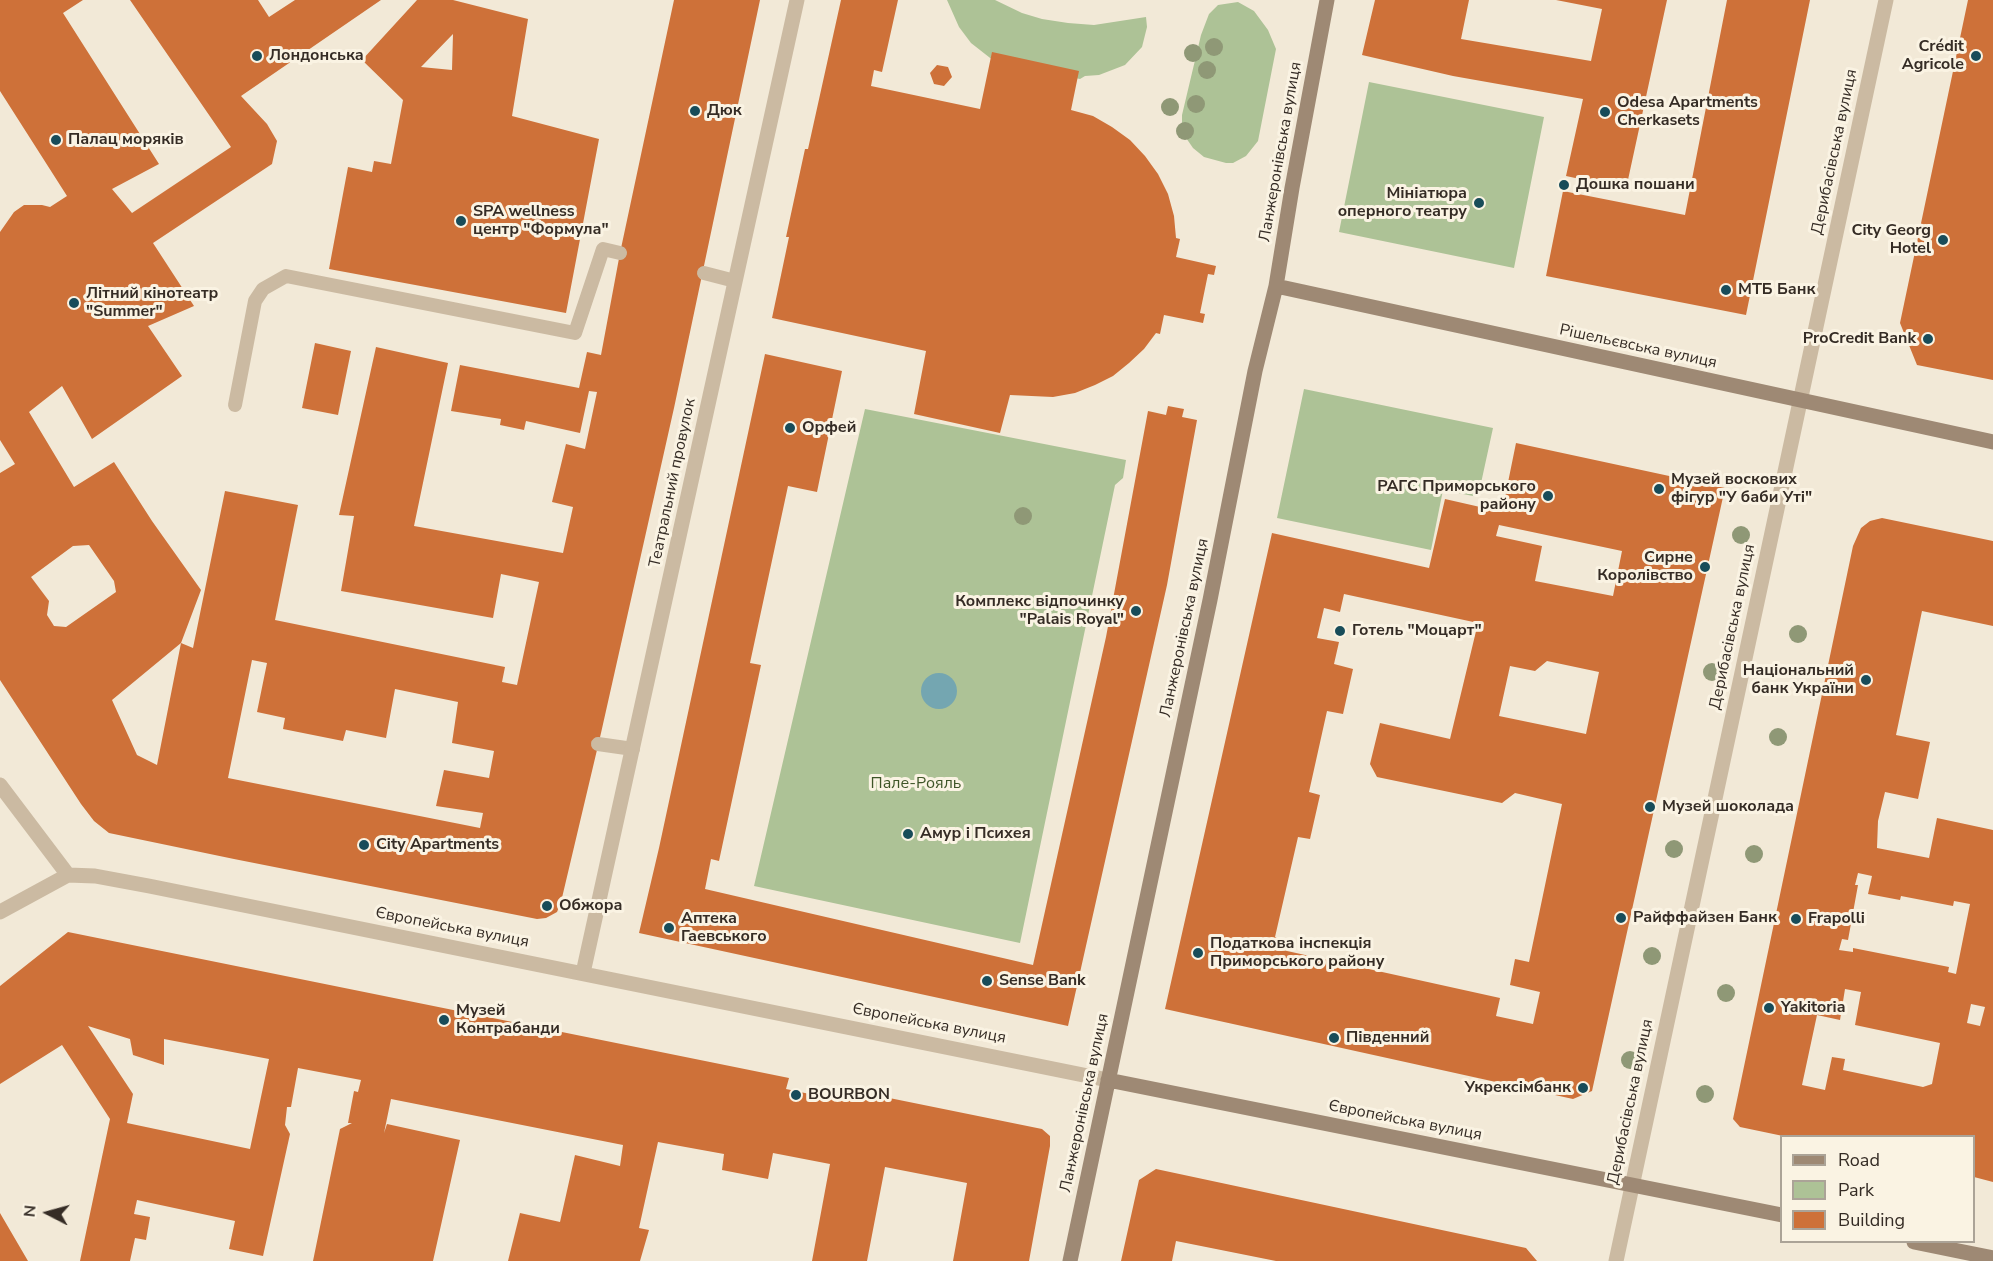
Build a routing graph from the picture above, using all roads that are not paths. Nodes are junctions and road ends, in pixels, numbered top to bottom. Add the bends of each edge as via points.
1 (797, 0) edge
2 (1327, 0) edge
3 (1886, 0) edge
4 (620, 254) dead end
5 (704, 273) dead end
6 (735, 281) junction
7 (1276, 286) junction
8 (1800, 400) junction
9 (236, 405) dead end
10 (1993, 442) edge
11 (598, 744) dead end
12 (633, 749) junction
13 (0, 785) edge
14 (68, 875) junction
15 (0, 912) edge
16 (583, 973) junction
17 (1108, 1080) junction
18 (1632, 1185) junction
19 (1780, 1215) edge
20 (1919, 1243) edge
21 (1993, 1257) edge
22 (1071, 1261) edge
23 (1616, 1261) edge

1 - 6 street, Театральний провулок
2 - 7 street, Ланжеронівська вулиця
3 - 8 street, Дерибасівська вулиця
4 - 9 lane via 603,249 575,333 286,276 263,289 255,301
5 - 6 lane
6 - 12 street, Театральний провулок
7 - 8 street, Рішельєвська вулиця
7 - 17 street, Ланжеронівська вулиця
8 - 10 street, Рішельєвська вулиця
8 - 18 street, Дерибасівська вулиця
11 - 12 lane
12 - 16 street, Театральний провулок
13 - 14 street
14 - 15 street
14 - 16 street, Європейська вулиця via 139,884
16 - 17 street, Європейська вулиця
17 - 18 street, Європейська вулиця
17 - 22 street, Ланжеронівська вулиця
18 - 19 street, Європейська вулиця
18 - 23 street, Дерибасівська вулиця
20 - 21 street

